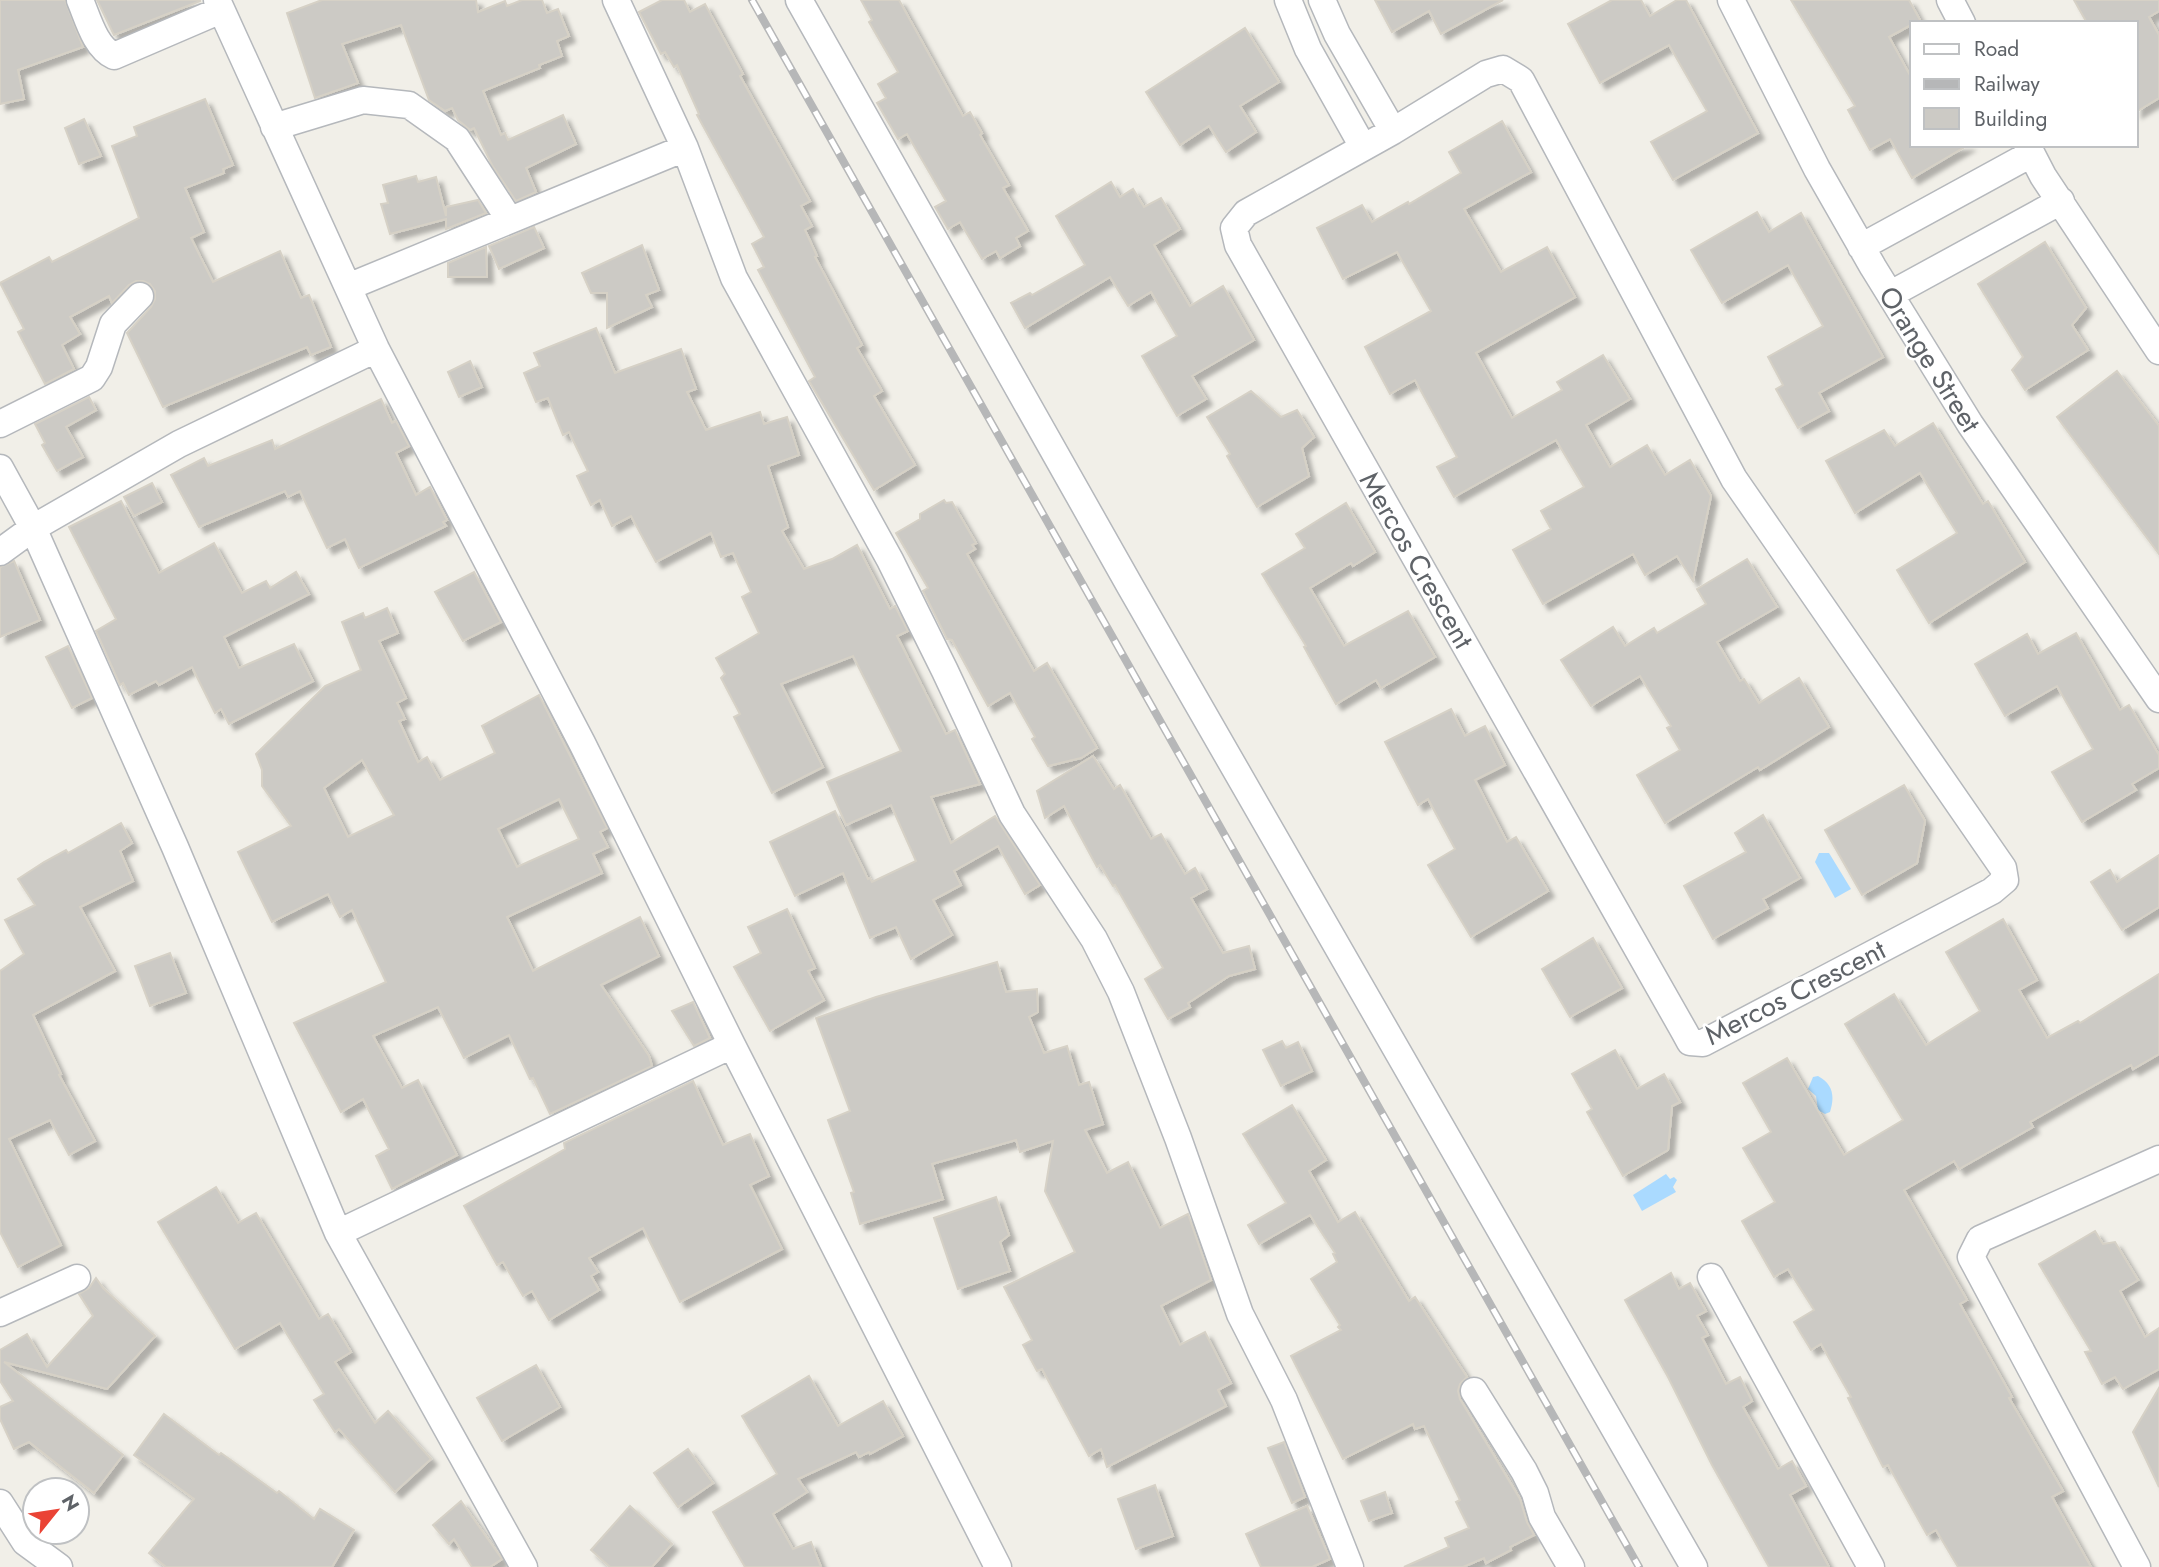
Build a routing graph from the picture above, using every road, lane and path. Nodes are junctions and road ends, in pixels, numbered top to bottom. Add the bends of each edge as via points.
1 (80, 0) edge
2 (616, 0) edge
3 (799, 0) edge
4 (1287, 0) edge
5 (1322, 0) edge
6 (1731, 0) edge
7 (1950, 0) edge
8 (219, 5) edge
9 (1961, 21) edge
10 (274, 127) junction
11 (1393, 131) junction
12 (1363, 147) junction
13 (685, 148) junction
14 (2029, 150) edge
15 (2060, 201) junction
16 (509, 219) junction
17 (1861, 247) junction
18 (348, 287) junction
19 (1891, 294) junction
20 (140, 296) dead end
21 (376, 349) junction
22 (2159, 351) edge
23 (0, 424) edge
24 (0, 468) edge
25 (33, 528) junction
26 (0, 552) edge
27 (2159, 699) edge
28 (732, 1045) junction
29 (2159, 1159) edge
30 (338, 1233) junction
31 (1711, 1277) dead end
32 (77, 1279) dead end
33 (0, 1313) edge
34 (1474, 1391) dead end
35 (0, 1503) edge
36 (59, 1567) edge
37 (524, 1567) edge
38 (998, 1567) edge
39 (1350, 1567) edge
40 (1572, 1567) edge
41 (1694, 1567) edge
42 (1871, 1567) edge
43 (2137, 1567) edge

1 - 8 street via 98,40 114,57
2 - 13 street
3 - 41 street
4 - 12 street via 1308,49
5 - 11 street
6 - 17 street, Orange Street
7 - 9 street
8 - 10 street
10 - 16 street via 363,100 409,105 457,139
10 - 18 street
11 - 12 street, Mercos Crescent
11 - 12 street, Mercos Crescent via 1486,74 1503,69 1521,80 1734,479 2003,868 2005,880 1992,891 1703,1043 1690,1042 1238,245 1234,228 1246,213
13 - 16 street
13 - 39 street via 734,278 890,561 1012,814 1094,939 1121,992 1240,1314 1284,1400
14 - 15 street
14 - 17 street
15 - 19 street
15 - 22 street
16 - 18 street
17 - 19 street, Orange Street
18 - 21 street
19 - 27 street, Orange Street via 1970,424
20 - 23 street via 113,324 92,378
21 - 25 street via 179,444
21 - 28 street via 582,743
24 - 25 street
25 - 26 street
25 - 30 street via 191,883
28 - 30 street
28 - 38 street
29 - 43 street via 1980,1239 1971,1257
30 - 37 street
31 - 42 street
32 - 33 street
34 - 40 street via 1524,1471 1542,1517
35 - 36 street via 25,1542

